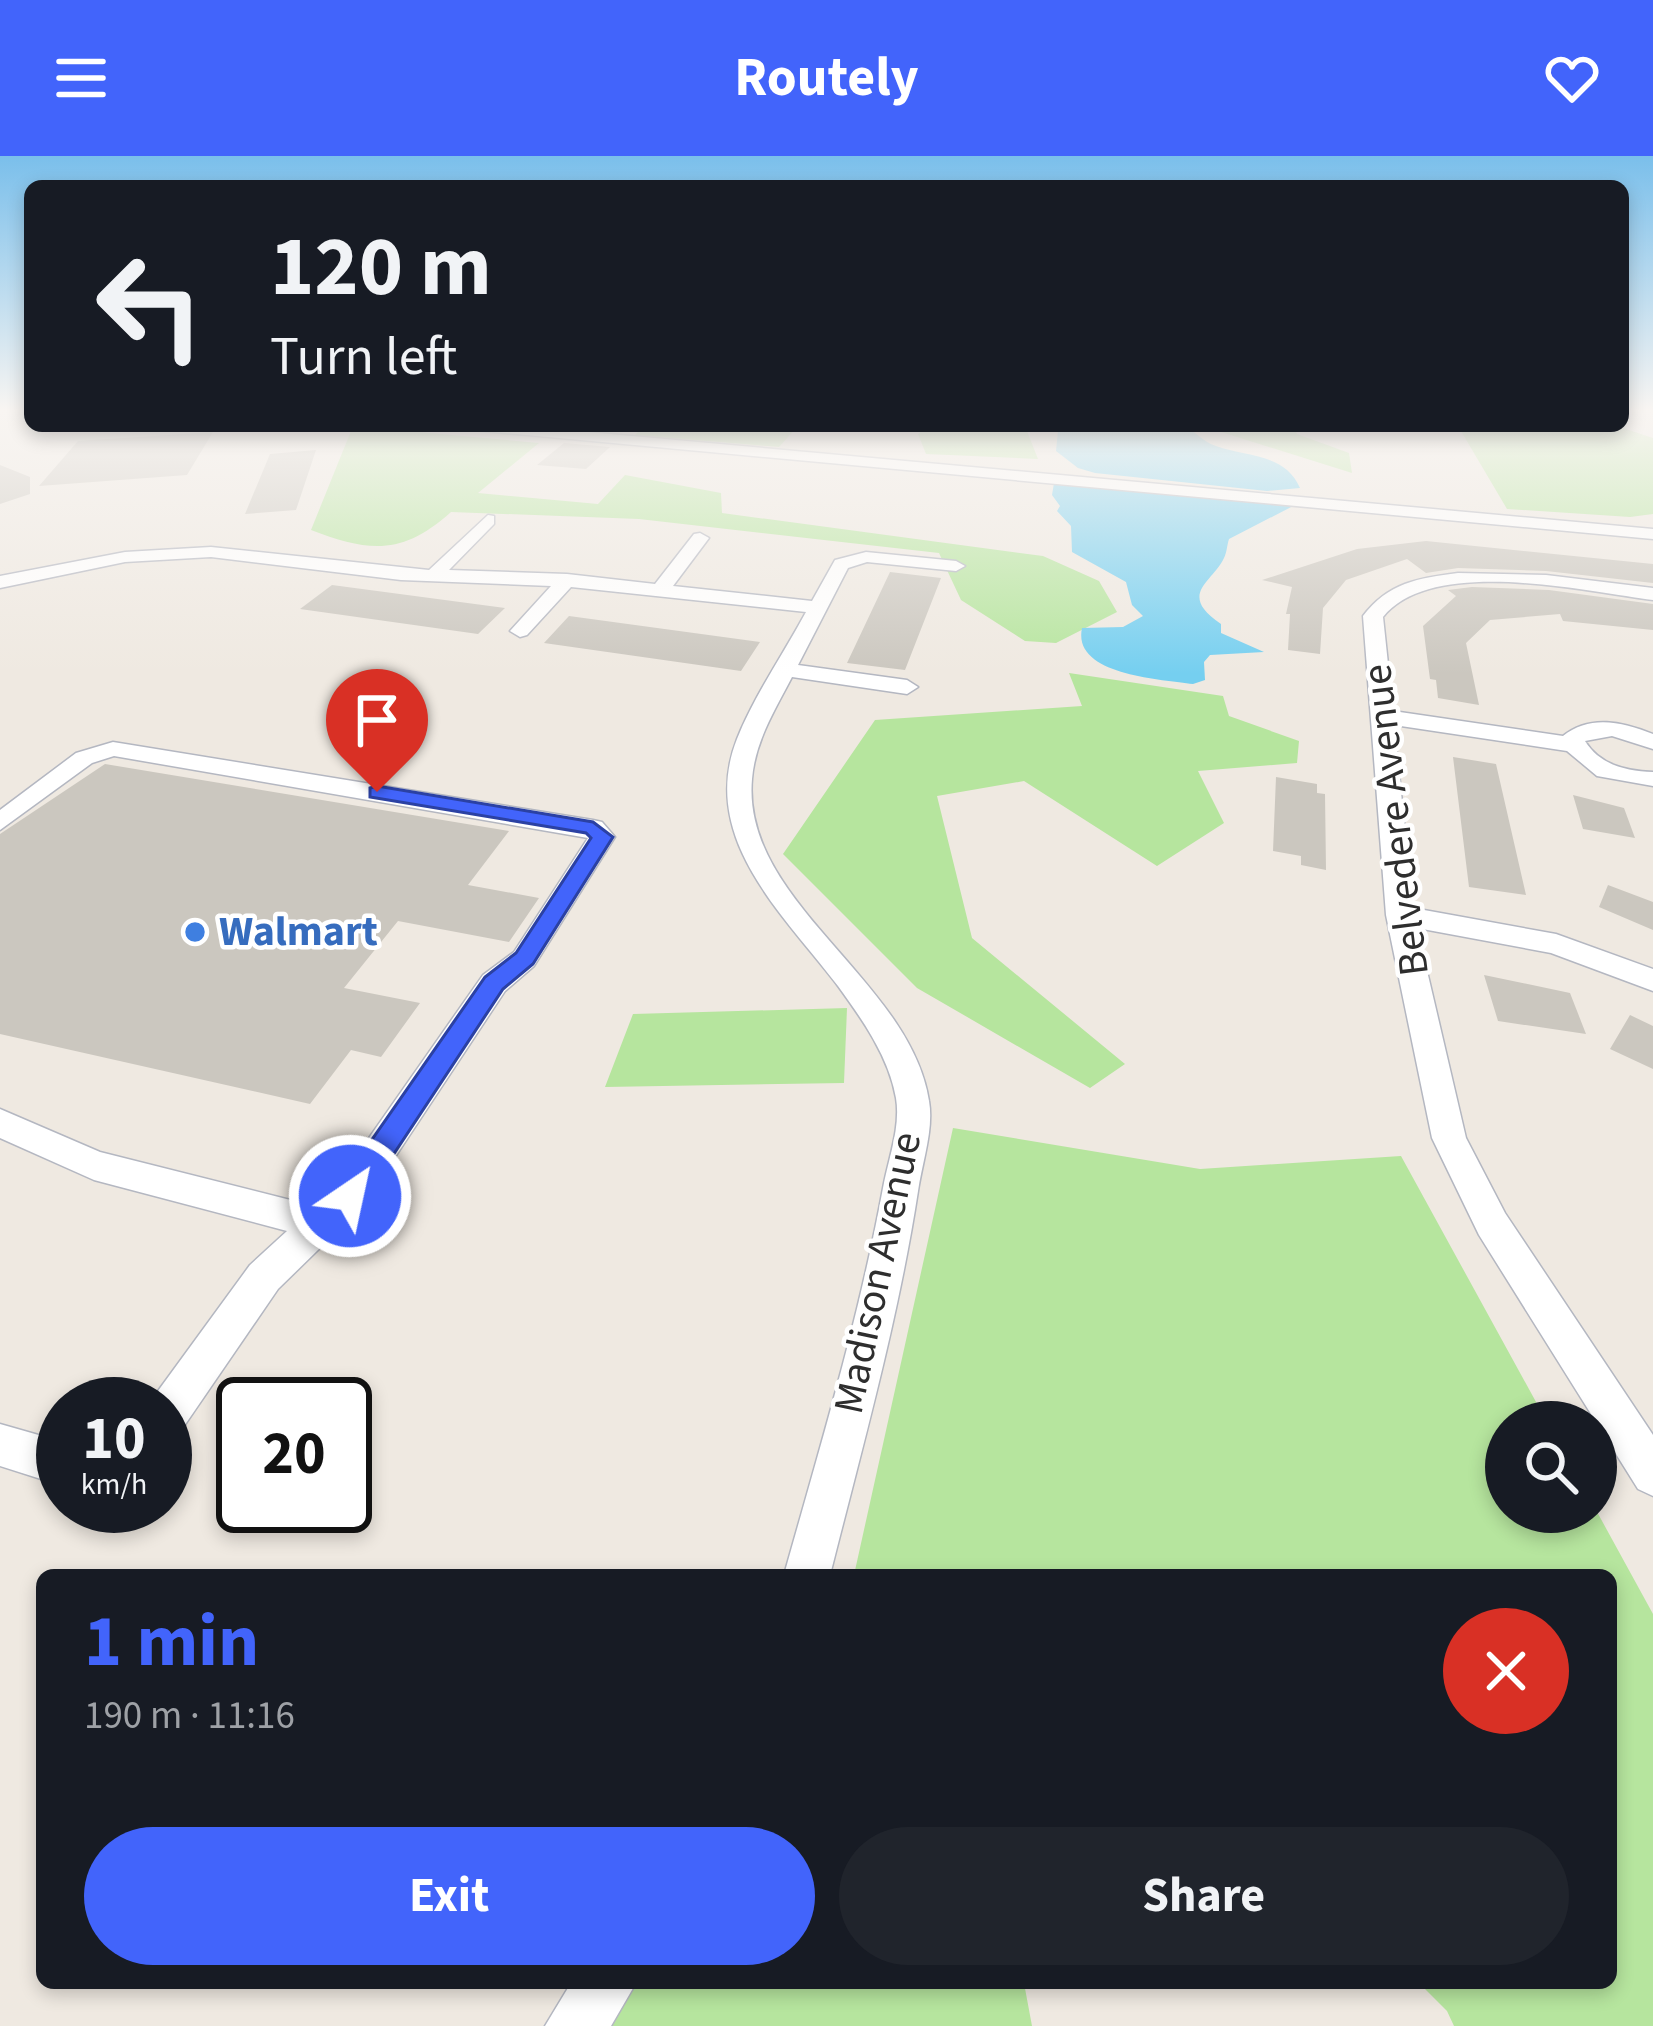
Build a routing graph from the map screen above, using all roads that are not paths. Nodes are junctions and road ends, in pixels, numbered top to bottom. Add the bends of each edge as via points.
1 (1274, 499) edge
2 (488, 520) dead end
3 (1653, 534) edge
4 (700, 538) dead end
5 (552, 555) dead end
6 (584, 558) dead end
7 (956, 566) dead end
8 (531, 578) junction
9 (566, 580) junction
10 (0, 582) edge
11 (427, 582) junction
12 (1653, 594) edge
13 (669, 596) junction
14 (817, 607) junction
15 (520, 631) dead end
16 (785, 670) junction
17 (907, 687) dead end
18 (1381, 716) junction
19 (1653, 742) edge
20 (1574, 745) junction
21 (1653, 779) edge
22 (0, 822) edge
23 (1400, 915) junction
24 (1653, 980) edge
25 (0, 1123) edge
26 (322, 1224) junction
27 (192, 1378) edge
28 (0, 1445) edge
29 (36, 1456) edge
30 (1653, 1474) edge
31 (808, 1569) edge
32 (602, 1989) edge
33 (574, 2026) edge

1 - 3 street
2 - 11 street
4 - 13 street
5 - 8 street
6 - 9 street
7 - 14 street, Madison Avenue via 849,559
8 - 9 street
8 - 11 street
9 - 13 street
9 - 15 street
10 - 11 street via 195,552
12 - 18 street, Belvedere Avenue via 1468,578 1397,589 1373,616
13 - 14 street
14 - 16 street, Madison Avenue
16 - 17 street
16 - 31 street, Madison Avenue via 737,771 738,807 774,890 863,997 896,1050 914,1102 898,1207
18 - 20 street
18 - 23 street, Belvedere Avenue
19 - 20 street via 1592,729 1577,734
20 - 21 street via 1606,770
22 - 26 street via 84,758 113,749 601,833 524,958 494,983 350,1196
23 - 24 street via 1556,944
23 - 30 street, Belvedere Avenue via 1460,1164
25 - 26 street via 94,1165
26 - 27 street via 263,1277
28 - 29 street
32 - 33 street

